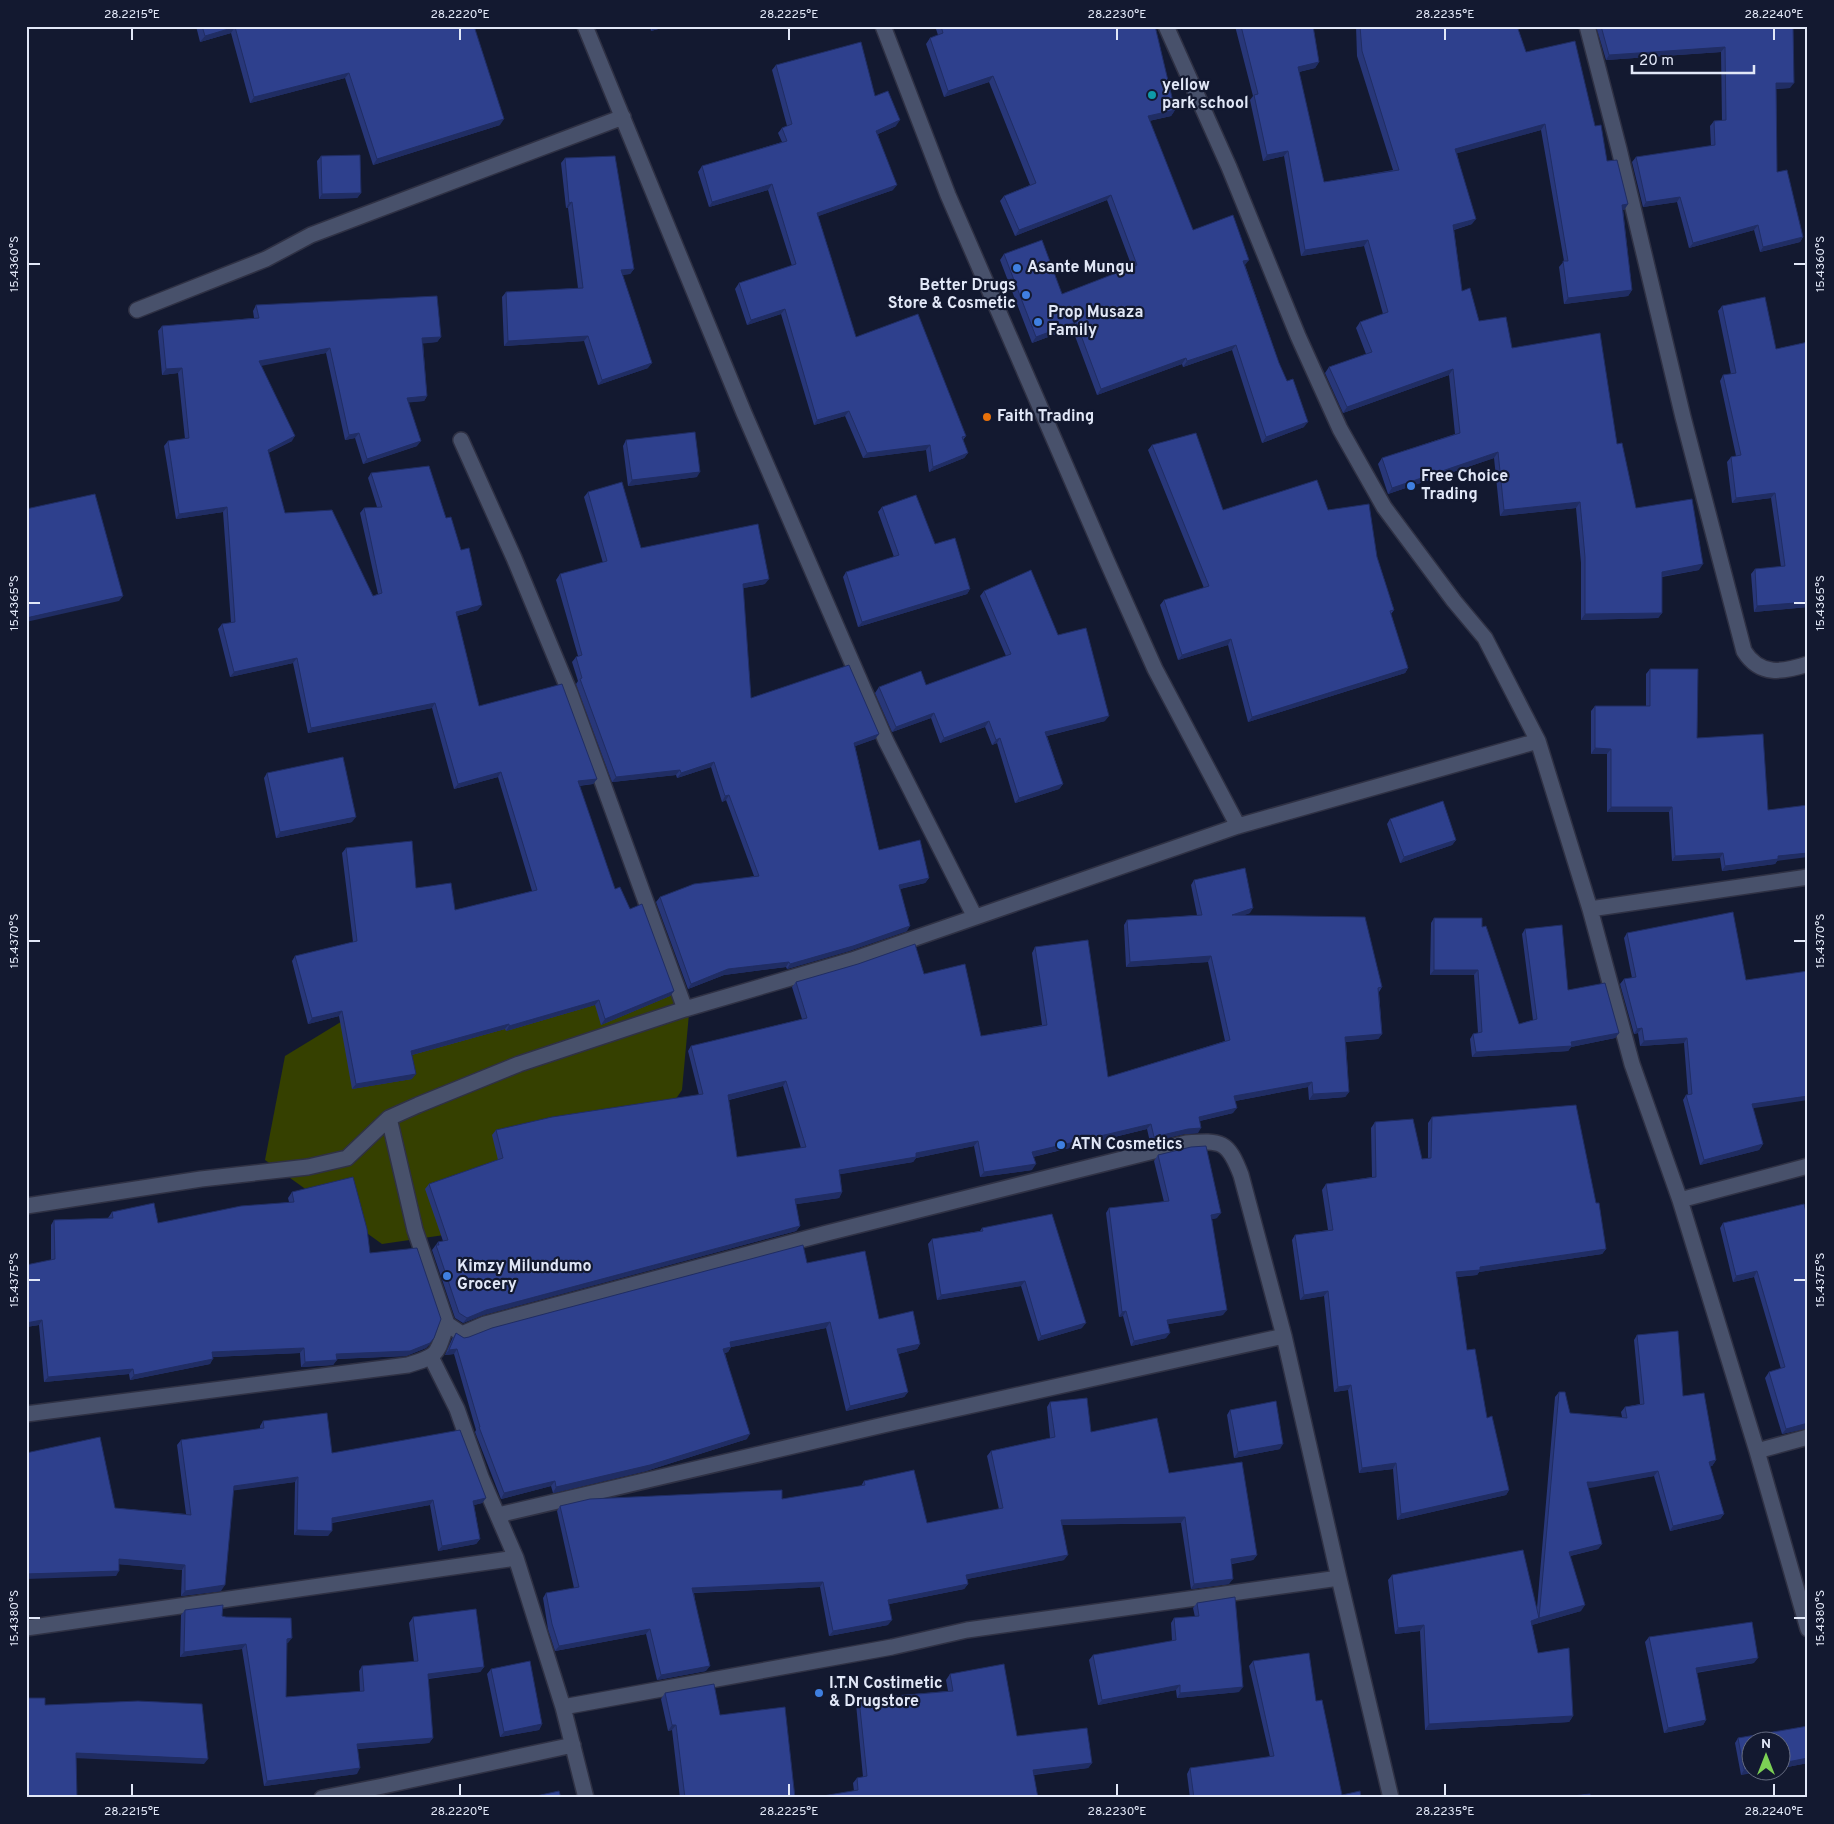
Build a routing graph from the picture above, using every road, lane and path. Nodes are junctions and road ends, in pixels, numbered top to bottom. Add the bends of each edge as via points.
1 (585, 26) edge
2 (883, 26) edge
3 (1166, 26) edge
4 (1587, 26) edge
5 (623, 117) junction
6 (138, 310) dead end
7 (461, 440) dead end
8 (1808, 664) edge
9 (1538, 741) junction
10 (1238, 826) junction
11 (1808, 877) edge
12 (1590, 909) junction
13 (975, 917) junction
14 (685, 1010) junction
15 (389, 1118) junction
16 (1808, 1166) edge
17 (1680, 1200) junction
18 (26, 1206) edge
19 (447, 1324) junction
20 (1284, 1336) junction
21 (431, 1357) junction
22 (26, 1414) edge
23 (1808, 1437) edge
24 (1757, 1451) junction
25 (498, 1515) junction
26 (516, 1558) junction
27 (1339, 1578) junction
28 (26, 1628) edge
29 (1808, 1629) edge
30 (563, 1707) junction
31 (573, 1745) junction
32 (322, 1798) edge
33 (586, 1798) edge
34 (1391, 1798) edge

1 - 5 street
2 - 10 street via 948,195 1110,568 1155,669
3 - 9 street via 1340,429 1384,507 1485,638
4 - 8 street via 1744,651 1759,668 1770,670
5 - 6 street via 312,234 266,259
5 - 13 street via 744,412 886,742
7 - 14 street via 570,693
9 - 10 street
9 - 12 street
10 - 13 street
11 - 12 street
12 - 17 street via 1632,1064
13 - 14 street via 852,960
14 - 15 street via 519,1064
15 - 18 street via 347,1158 308,1167 201,1179
15 - 19 street via 415,1230
16 - 17 street
17 - 24 street
19 - 20 street via 462,1334 494,1322 837,1230 1186,1144 1209,1142 1225,1146 1233,1154
19 - 21 street via 438,1350
20 - 25 street
20 - 27 street
21 - 22 street via 376,1370
21 - 25 street via 457,1410
23 - 24 street
24 - 29 street
25 - 26 street
26 - 28 street
26 - 30 street
27 - 30 street via 967,1630 892,1647
27 - 34 street
30 - 31 street
31 - 32 street
31 - 33 street

